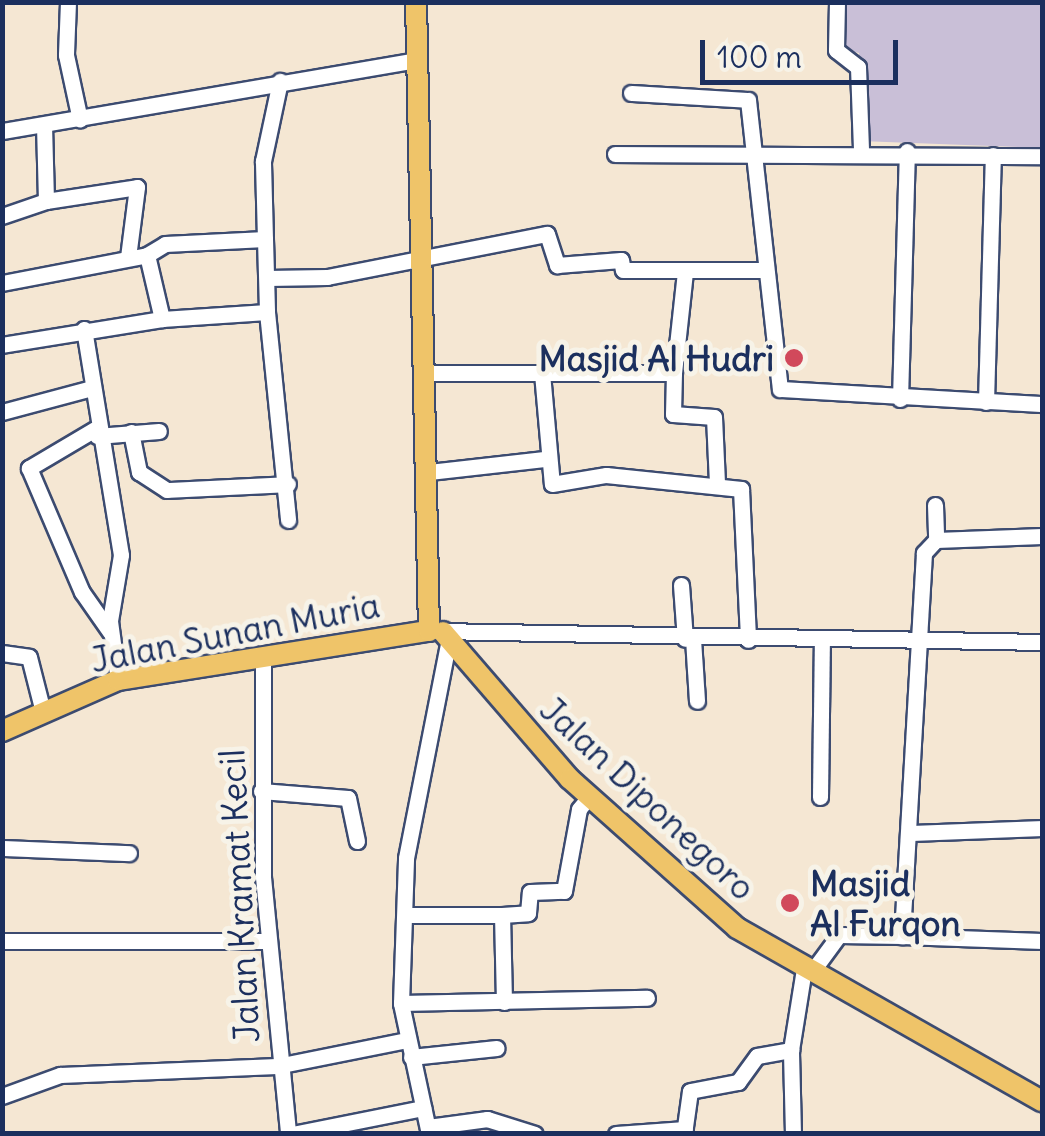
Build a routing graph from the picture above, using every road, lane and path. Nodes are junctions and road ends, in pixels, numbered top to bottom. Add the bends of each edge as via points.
1 (68, 2) edge
2 (416, 2) edge
3 (837, 2) edge
4 (416, 60) junction
5 (280, 80) junction
6 (631, 93) dead end
7 (80, 120) junction
8 (44, 127) junction
9 (2, 131) edge
10 (861, 150) junction
11 (907, 151) junction
12 (615, 154) dead end
13 (754, 154) junction
14 (993, 155) junction
15 (1042, 156) edge
16 (46, 201) junction
17 (2, 216) edge
18 (265, 240) junction
19 (148, 255) junction
20 (128, 257) junction
21 (422, 257) junction
22 (765, 270) junction
23 (685, 271) junction
24 (268, 278) junction
25 (2, 282) edge
26 (267, 312) junction
27 (162, 319) junction
28 (84, 329) junction
29 (2, 345) edge
30 (428, 373) junction
31 (542, 373) junction
32 (674, 373) junction
33 (92, 388) junction
34 (900, 399) junction
35 (986, 402) junction
36 (1042, 404) edge
37 (2, 412) edge
38 (159, 431) dead end
39 (96, 432) junction
40 (131, 432) junction
41 (544, 458) junction
42 (429, 472) junction
43 (717, 482) junction
44 (288, 484) junction
45 (935, 505) dead end
46 (288, 520) dead end
47 (1042, 536) edge
48 (936, 540) junction
49 (681, 586) dead end
50 (110, 632) junction
51 (440, 636) junction
52 (689, 638) junction
53 (748, 640) junction
54 (1042, 642) edge
55 (822, 643) junction
56 (924, 644) junction
57 (2, 653) edge
58 (263, 655) junction
59 (118, 680) junction
60 (697, 701) dead end
61 (42, 708) junction
62 (2, 732) edge
63 (261, 791) junction
64 (590, 797) junction
65 (820, 797) dead end
66 (1042, 828) edge
67 (912, 832) junction
68 (357, 841) dead end
69 (2, 848) edge
70 (129, 853) dead end
71 (502, 915) junction
72 (405, 916) junction
73 (902, 936) junction
74 (2, 941) edge
75 (269, 941) junction
76 (1042, 941) edge
77 (808, 971) junction
78 (647, 998) dead end
79 (504, 1002) junction
80 (401, 1003) junction
81 (407, 1040) junction
82 (497, 1048) dead end
83 (790, 1050) junction
84 (411, 1057) junction
85 (277, 1066) junction
86 (2, 1096) edge
87 (1042, 1101) edge
88 (424, 1108) junction
89 (428, 1130) edge
90 (684, 1131) edge
91 (290, 1134) edge
92 (534, 1134) edge
93 (616, 1134) edge
94 (792, 1134) edge

1 - 7 street via 66,55
2 - 4 main road
3 - 10 street via 836,50 858,67
4 - 5 street
4 - 21 main road
5 - 7 street
5 - 18 street via 263,160
6 - 13 street via 745,96
7 - 8 street
8 - 9 street
8 - 16 street
10 - 11 street
10 - 13 street
11 - 14 street
11 - 34 street
12 - 13 street
13 - 22 street
14 - 15 street
14 - 35 street
16 - 17 street
16 - 20 street via 137,187
18 - 19 street via 165,244
18 - 24 street
19 - 20 street
19 - 27 street
20 - 25 street
21 - 23 street via 547,234 556,266 621,260 623,270
21 - 24 street via 327,277
21 - 30 main road
22 - 23 street
22 - 34 street via 780,390
23 - 32 street
24 - 26 street
26 - 27 street
26 - 44 street
27 - 28 street
28 - 29 street
28 - 33 street
30 - 31 street
30 - 42 main road
31 - 32 street
31 - 41 street
32 - 43 street via 673,414 715,420
33 - 37 street
33 - 39 street
34 - 35 street
35 - 36 street
38 - 40 street
39 - 40 street
39 - 50 street via 121,555
39 - 50 street via 29,468 82,592
40 - 44 street via 139,472 167,490
41 - 42 street
41 - 43 street via 554,484 602,475
42 - 51 main road
43 - 53 street via 744,494
44 - 46 street
45 - 48 street
47 - 48 street
48 - 56 street via 924,553
49 - 52 street
50 - 59 street
51 - 52 street
51 - 58 main road, Jalan Sunan Muria
51 - 64 main road, Jalan Diponegoro
51 - 72 street via 406,858
52 - 53 street
52 - 60 street
53 - 55 street
54 - 56 street
55 - 56 street
55 - 65 street
56 - 67 street
57 - 61 street via 29,657
58 - 59 main road, Jalan Sunan Muria
58 - 63 street, Jalan Kramat Kecil
59 - 61 main road, Jalan Sunan Muria
61 - 62 main road, Jalan Sunan Muria
63 - 68 street via 348,798
63 - 75 street, Jalan Kramat Kecil
64 - 71 street via 579,809 564,891 530,892 528,913
64 - 77 main road, Jalan Diponegoro via 738,928
66 - 67 street
67 - 73 street
69 - 70 street
71 - 72 street
71 - 79 street
72 - 80 street
73 - 76 street
73 - 77 street via 839,935
74 - 75 street
75 - 85 street, Jalan Kramat Kecil
77 - 83 street
77 - 87 main road, Jalan Diponegoro
78 - 79 street
79 - 80 street
80 - 81 street
81 - 84 street
81 - 85 street
82 - 84 street
83 - 90 street via 758,1056 738,1082 690,1091
83 - 94 street
84 - 88 street
85 - 86 street via 60,1075
85 - 91 street, Jalan Kramat Kecil
88 - 89 street
88 - 91 street
89 - 92 street via 480,1119
90 - 93 street

